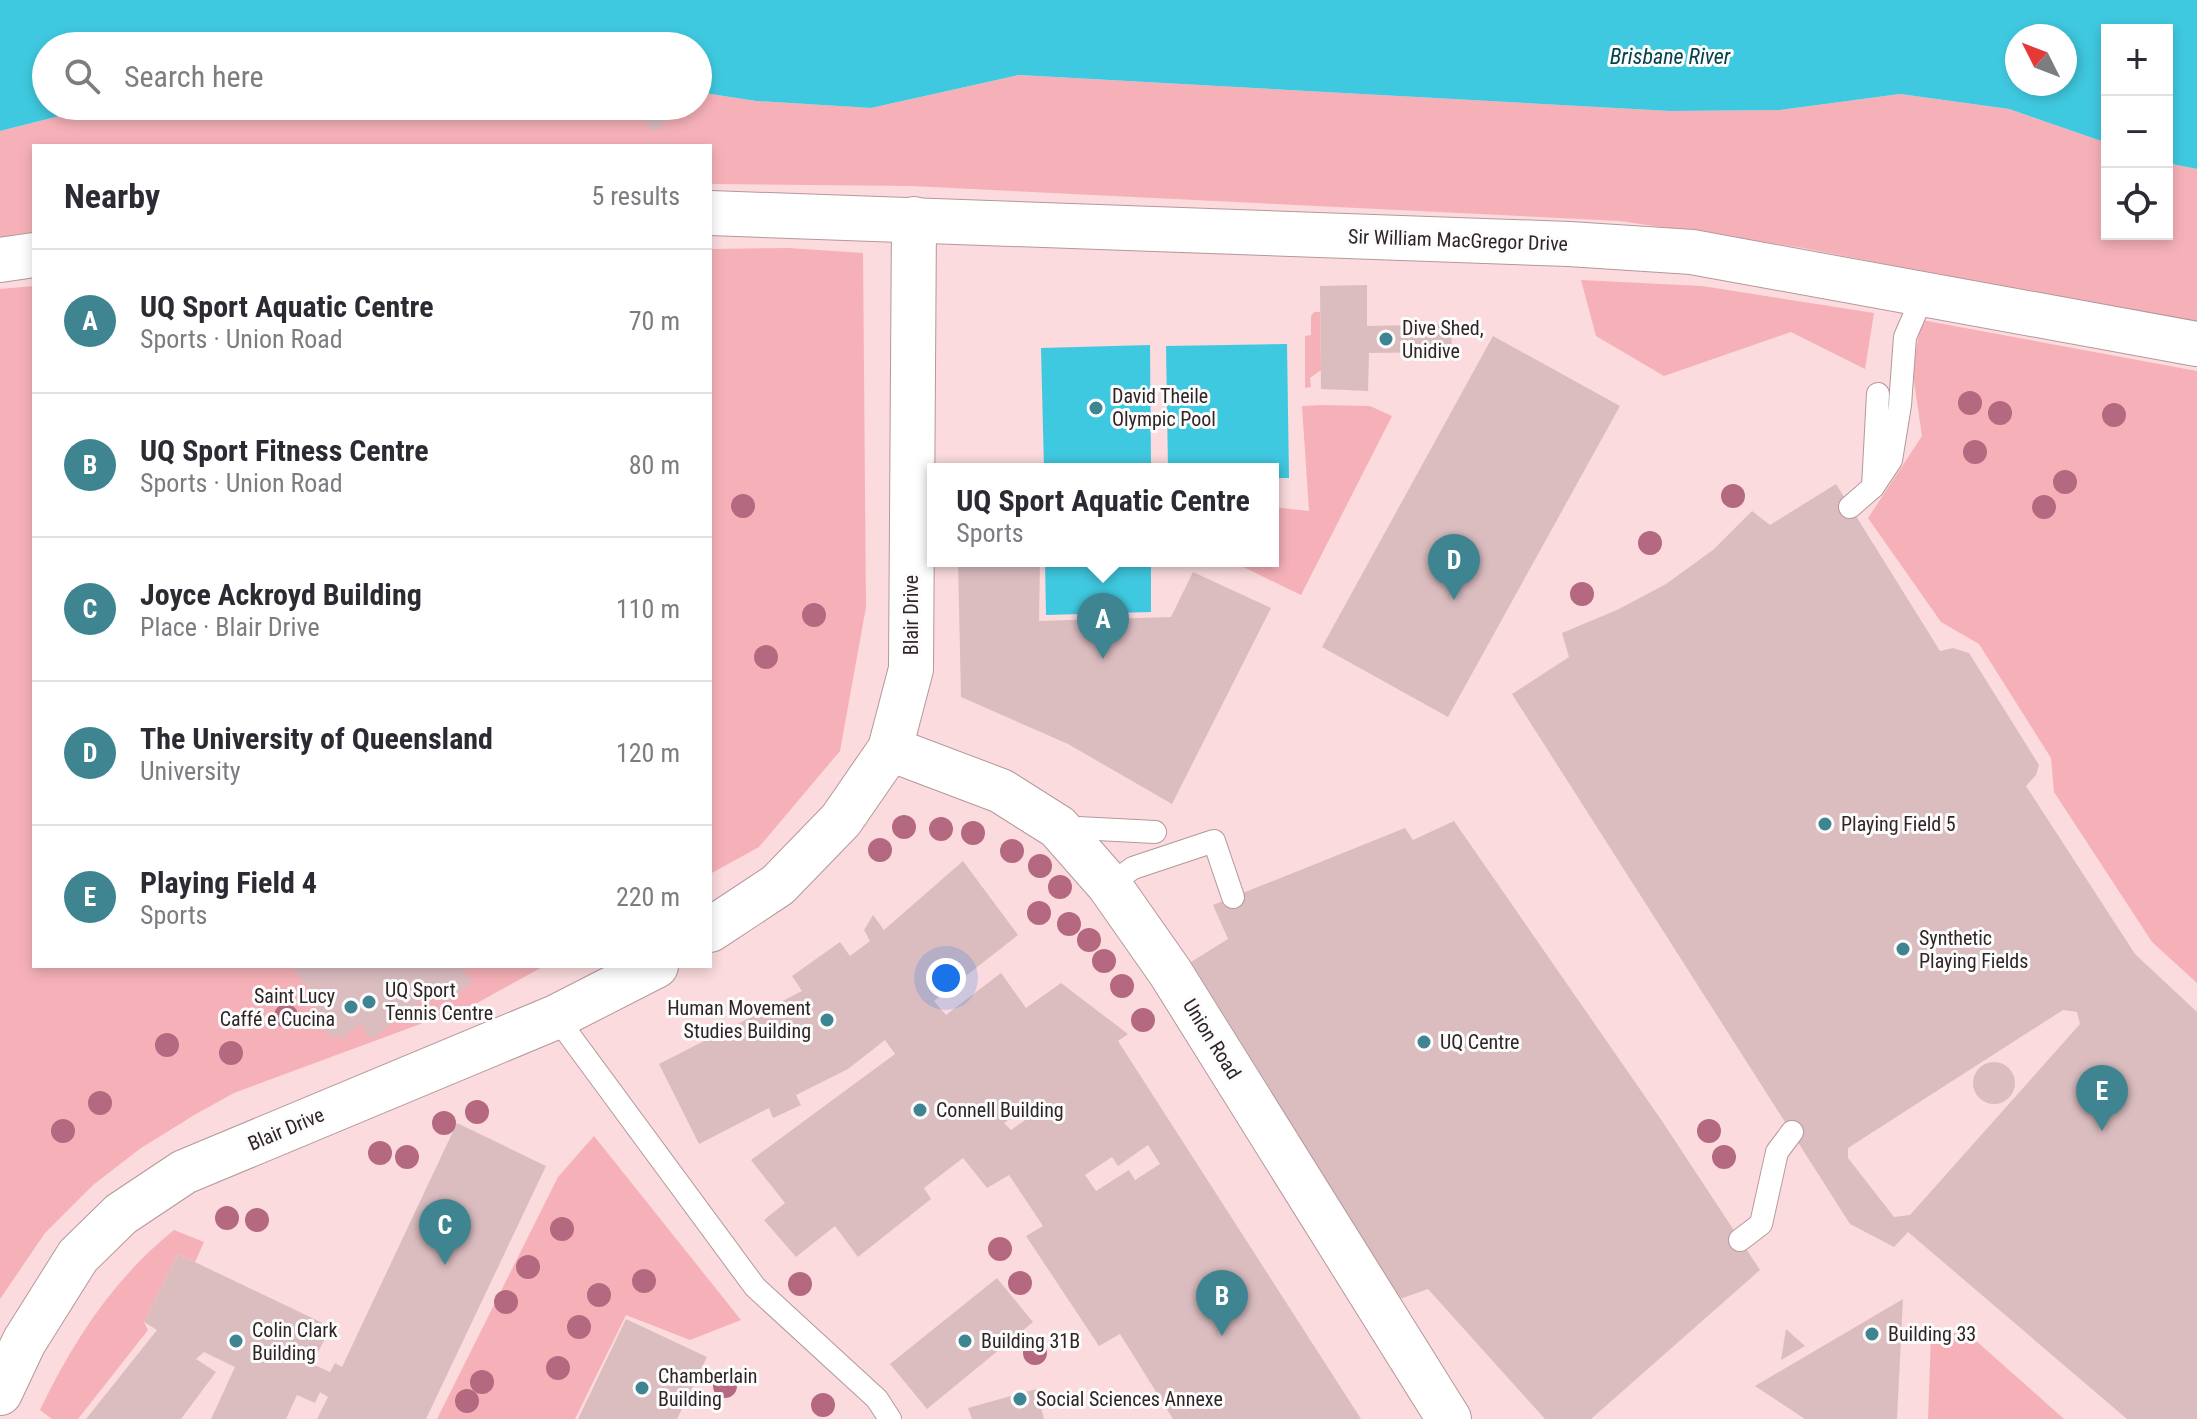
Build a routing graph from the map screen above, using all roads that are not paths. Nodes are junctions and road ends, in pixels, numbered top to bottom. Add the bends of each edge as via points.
1 (712, 213) edge
2 (914, 219) junction
3 (32, 255) edge
4 (0, 260) edge
5 (1924, 293) junction
6 (2197, 344) edge
7 (1878, 394) dead end
8 (1873, 487) junction
9 (1850, 507) dead end
10 (890, 749) junction
11 (1058, 827) junction
12 (1155, 832) dead end
13 (1109, 885) junction
14 (1233, 897) dead end
15 (712, 929) edge
16 (652, 968) edge
17 (556, 1017) junction
18 (1792, 1132) dead end
19 (1740, 1240) dead end
20 (0, 1393) edge
21 (890, 1419) edge
22 (1449, 1419) edge

1 - 2 street, Sir William MacGregor Drive
2 - 5 street, Sir William MacGregor Drive via 1677,251
2 - 10 street, Blair Drive via 911,669
3 - 4 street
5 - 6 street, Sir William MacGregor Drive
5 - 8 lane via 1905,337 1891,460
7 - 8 lane
8 - 9 lane
10 - 11 street, Union Road via 1001,791
10 - 15 street, Blair Drive via 841,820 778,885
11 - 12 lane
11 - 13 street, Union Road
13 - 14 lane via 1133,868 1214,841
13 - 22 street, Union Road via 1170,972
16 - 17 street, Blair Drive
17 - 20 street, Blair Drive via 184,1172 121,1214 78,1256 24,1342
17 - 21 lane via 755,1287 877,1399
18 - 19 lane via 1777,1152 1761,1224

